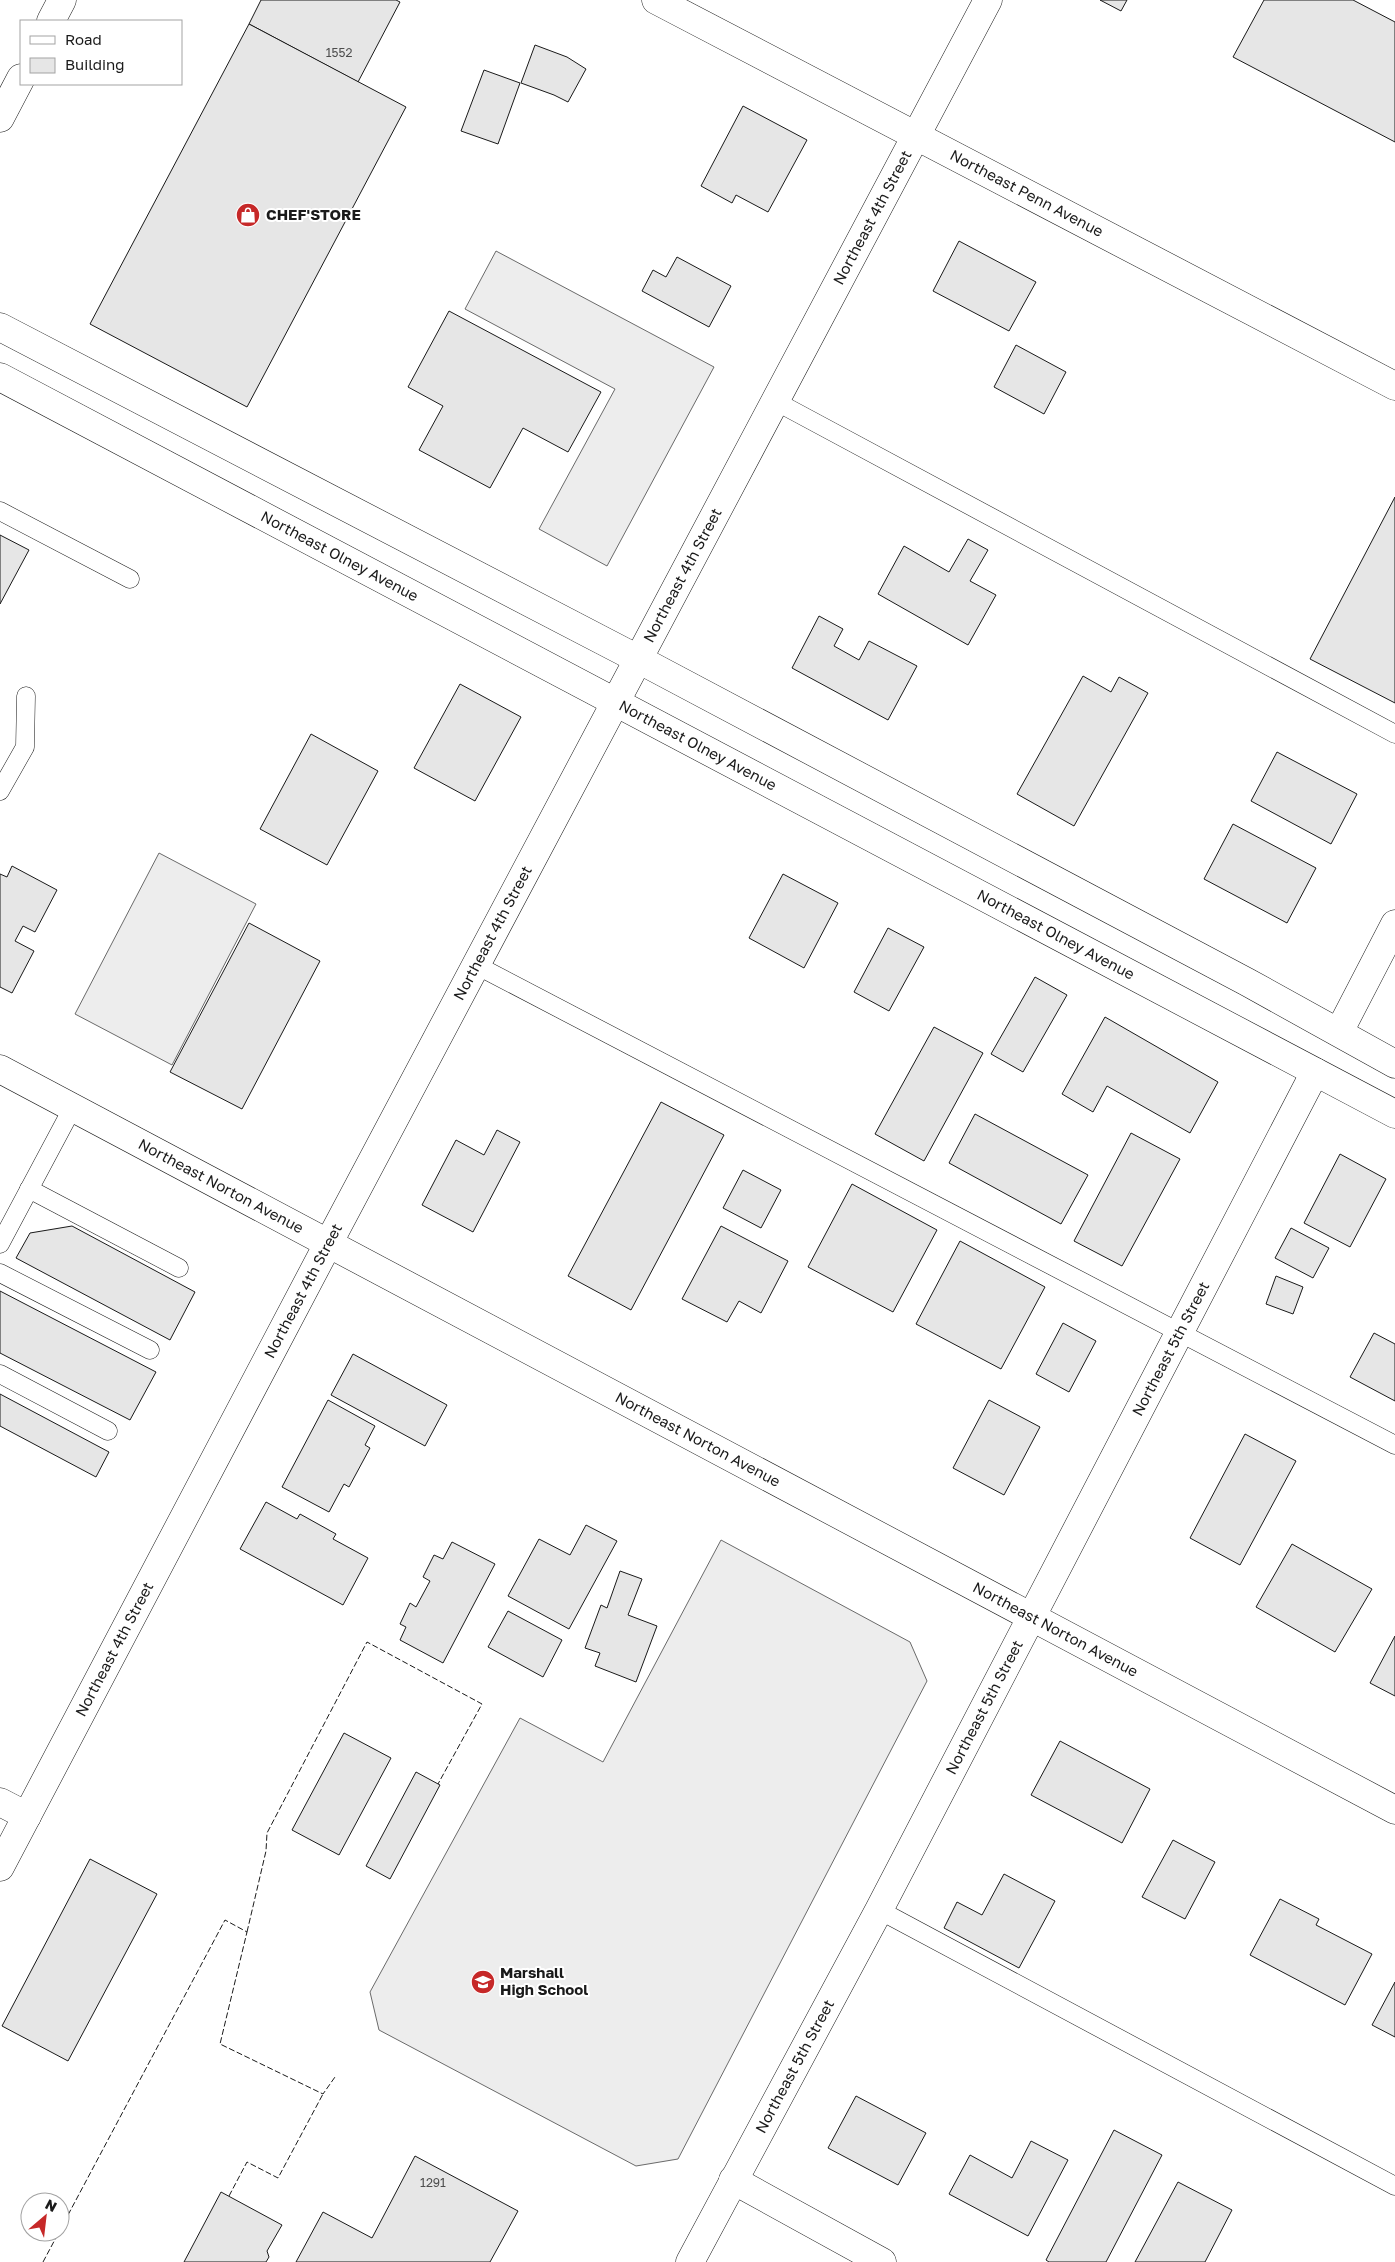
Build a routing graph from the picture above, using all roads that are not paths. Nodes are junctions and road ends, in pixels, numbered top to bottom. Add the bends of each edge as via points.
1 (62, 0) edge
2 (656, 0) edge
3 (988, 0) edge
4 (52, 20) edge
5 (20, 80) edge
6 (0, 118) edge
7 (915, 136) junction
8 (0, 327) edge
9 (0, 377) edge
10 (1395, 386) edge
11 (776, 402) junction
12 (0, 511) edge
13 (130, 579) dead end
14 (638, 659) junction
15 (26, 696) dead end
16 (616, 702) junction
17 (1395, 734) edge
18 (0, 791) edge
19 (1395, 924) edge
20 (476, 965) junction
21 (1339, 1032) junction
22 (1395, 1064) edge
23 (0, 1069) edge
24 (1315, 1072) junction
25 (72, 1107) junction
26 (1395, 1114) edge
27 (29, 1189) junction
28 (0, 1244) edge
29 (328, 1244) junction
30 (179, 1268) dead end
31 (0, 1273) edge
32 (1181, 1333) junction
33 (150, 1350) dead end
34 (0, 1374) edge
35 (108, 1431) dead end
36 (1395, 1445) edge
37 (1032, 1617) junction
38 (0, 1802) edge
39 (1395, 1810) edge
40 (27, 1816) junction
41 (0, 1867) edge
42 (879, 1910) junction
43 (733, 2180) junction
44 (1395, 2186) edge
45 (690, 2262) edge
46 (882, 2262) edge

1 - 4 street
2 - 7 street, Northeast Penn Avenue
3 - 7 street, Northeast 4th Street
5 - 6 street
7 - 10 street, Northeast Penn Avenue
7 - 11 street, Northeast 4th Street
8 - 14 street
9 - 16 street, Northeast Olney Avenue
11 - 14 street, Northeast 4th Street
11 - 17 lane
12 - 13 lane
14 - 16 street, Northeast 4th Street
14 - 21 street
15 - 18 lane via 25,747
16 - 20 street, Northeast 4th Street
16 - 24 street, Northeast Olney Avenue
19 - 21 street
20 - 29 street, Northeast 4th Street
20 - 32 lane
21 - 22 street
23 - 25 street, Northeast Norton Avenue
24 - 26 street, Northeast Olney Avenue
24 - 32 street, Northeast 5th Street
25 - 27 lane
25 - 29 street, Northeast Norton Avenue
27 - 28 lane
27 - 30 lane
29 - 37 street, Northeast Norton Avenue
29 - 40 street, Northeast 4th Street
31 - 33 lane
32 - 36 lane
32 - 37 street, Northeast 5th Street
34 - 35 lane
37 - 39 street, Northeast Norton Avenue
37 - 42 street, Northeast 5th Street
38 - 40 street
40 - 41 street, Northeast 4th Street
42 - 43 street, Northeast 5th Street
42 - 44 lane
43 - 45 street, Northeast 5th Street
43 - 46 street

